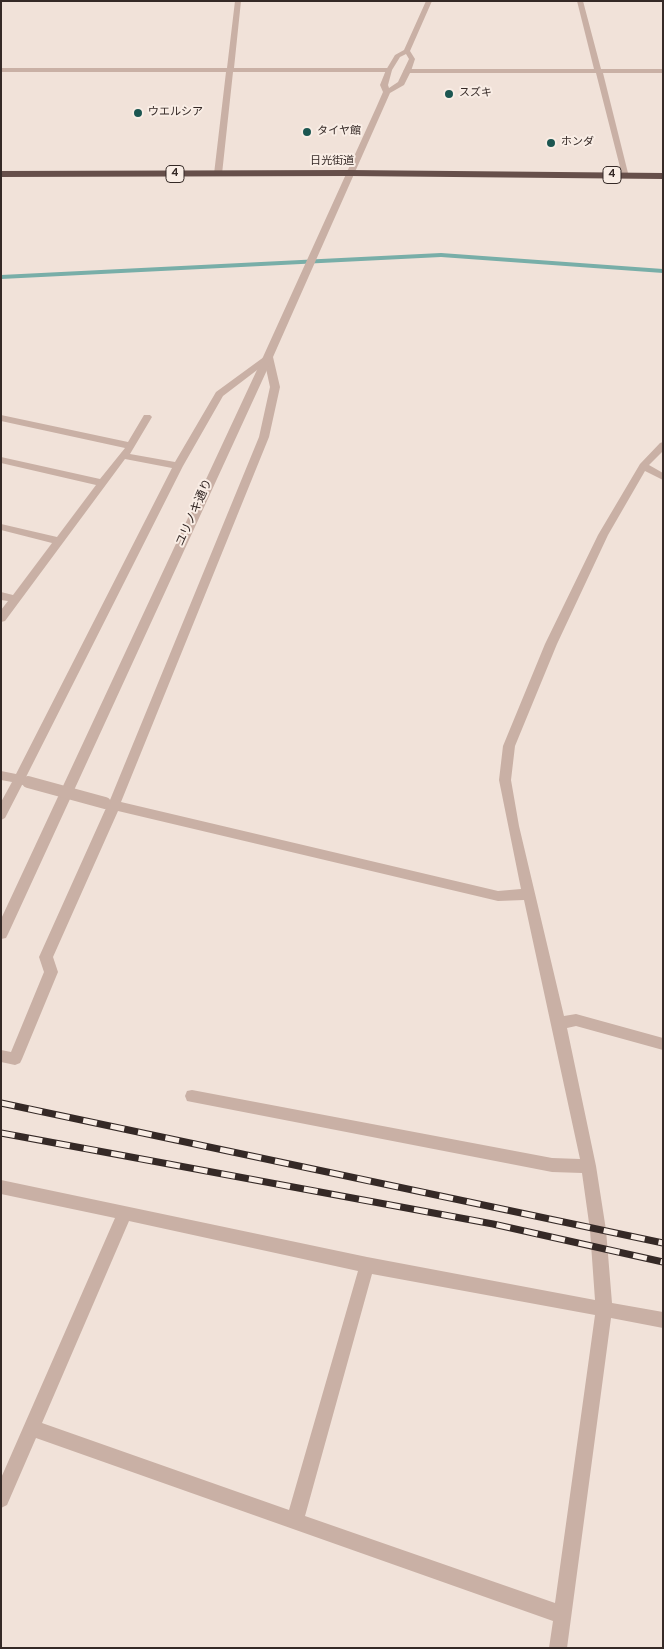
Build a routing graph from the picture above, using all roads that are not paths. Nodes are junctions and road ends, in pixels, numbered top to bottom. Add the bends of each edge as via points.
1 (238, 1) edge
2 (429, 1) edge
3 (580, 1) edge
4 (407, 51) junction
5 (1, 70) edge
6 (389, 70) junction
7 (229, 71) junction
8 (407, 71) junction
9 (663, 71) edge
10 (599, 72) junction
11 (387, 92) junction
12 (349, 173) junction
13 (1, 174) edge
14 (218, 174) junction
15 (626, 175) junction
16 (663, 176) edge
17 (268, 357) junction
18 (147, 416) dead end
19 (1, 418) edge
20 (663, 445) edge
21 (131, 446) junction
22 (123, 456) junction
23 (1, 460) edge
24 (178, 466) junction
25 (643, 466) junction
26 (663, 478) edge
27 (103, 483) junction
28 (1, 527) edge
29 (60, 541) junction
30 (1, 596) edge
31 (15, 600) junction
32 (1, 618) edge
33 (1, 775) edge
34 (23, 781) junction
35 (109, 804) junction
36 (1, 815) edge
37 (529, 894) junction
38 (1, 934) edge
39 (559, 1023) junction
40 (663, 1044) edge
41 (8, 1058) edge
42 (192, 1096) dead end
43 (589, 1166) junction
44 (1, 1186) edge
45 (125, 1213) junction
46 (367, 1265) junction
47 (604, 1308) junction
48 (663, 1320) edge
49 (32, 1428) junction
50 (1, 1499) edge
51 (295, 1521) junction
52 (562, 1615) junction
53 (558, 1648) edge

1 - 7 street
2 - 4 street
3 - 10 street
4 - 6 street via 396,56
4 - 8 street via 412,59
5 - 7 street
6 - 7 street
6 - 11 street, ユリノキ通り via 384,85
7 - 14 street
8 - 10 street
8 - 11 street, ユリノキ通り via 401,83
9 - 10 street
10 - 15 street
11 - 12 street, ユリノキ通り
12 - 14 highway, 日光街道 / 4
12 - 15 highway, 日光街道 / 4
12 - 17 street, ユリノキ通り
13 - 14 highway, 日光街道 / 4
15 - 16 highway, 日光街道 / 4
17 - 24 street via 218,394
17 - 35 street via 275,387 264,437
17 - 38 street, ユリノキ通り
18 - 21 street
19 - 21 street
20 - 25 street
21 - 22 street
22 - 24 street
22 - 27 street
23 - 27 street
24 - 34 street
25 - 26 street
25 - 37 street via 603,534 551,644 509,746 506,780
27 - 29 street
28 - 29 street
29 - 31 street
30 - 31 street
31 - 32 street
33 - 34 street
34 - 35 street, bridge
34 - 36 street
35 - 37 street via 498,896
35 - 41 street via 46,957 51,972
37 - 39 street
39 - 40 street via 576,1020
39 - 43 street
42 - 43 street via 552,1165
43 - 47 street
44 - 45 street
45 - 46 street
45 - 49 street
46 - 47 street
46 - 51 street
47 - 48 street
47 - 52 street
49 - 50 street
49 - 51 street
51 - 52 street
52 - 53 street

